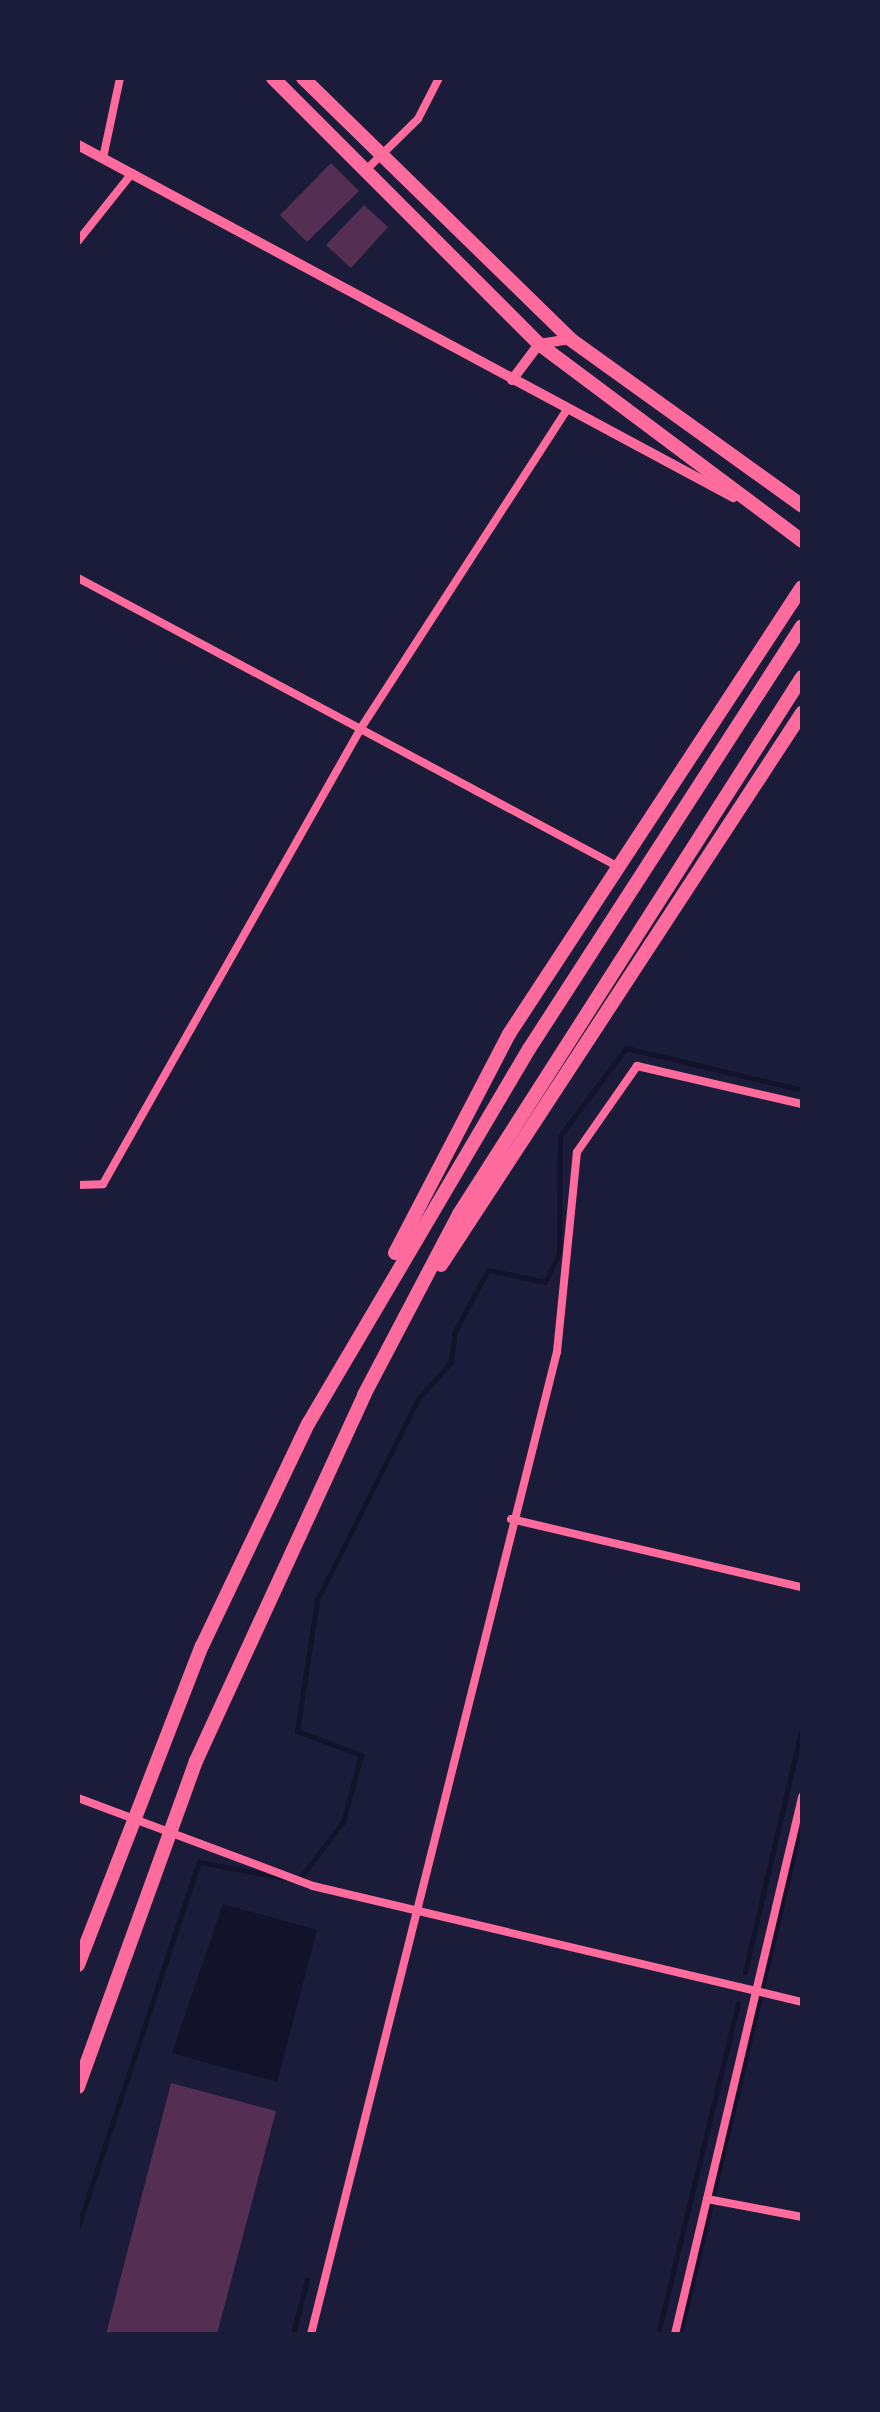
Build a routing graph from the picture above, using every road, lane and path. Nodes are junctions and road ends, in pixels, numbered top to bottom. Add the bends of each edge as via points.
1 (120, 78) edge
2 (272, 78) edge
3 (304, 78) edge
4 (439, 78) edge
5 (78, 144) edge
6 (377, 157) junction
7 (103, 158) junction
8 (132, 174) junction
9 (362, 174) junction
10 (78, 242) edge
11 (570, 339) junction
12 (540, 344) junction
13 (512, 380) junction
14 (567, 410) junction
15 (732, 497) junction
16 (802, 506) edge
17 (802, 541) edge
18 (78, 578) edge
19 (802, 587) edge
20 (802, 626) edge
21 (802, 676) edge
22 (802, 714) edge
23 (361, 728) junction
24 (617, 866) junction
25 (802, 1104) edge
26 (78, 1185) edge
27 (380, 1291) junction
28 (411, 1307) junction
29 (511, 1519) junction
30 (802, 1586) edge
31 (802, 1797) edge
32 (78, 1798) edge
33 (129, 1820) junction
34 (166, 1834) junction
35 (420, 1912) junction
36 (78, 1965) edge
37 (756, 1991) junction
38 (802, 2002) edge
39 (78, 2088) edge
40 (708, 2199) junction
41 (802, 2217) edge
42 (312, 2334) edge
43 (675, 2334) edge

1 - 7 street
2 - 9 highway
3 - 6 highway
4 - 6 street via 418,119
5 - 7 street
6 - 9 street
6 - 11 highway
7 - 8 street
8 - 10 street
8 - 13 street
9 - 12 highway
11 - 12 street
11 - 16 highway
12 - 13 street
12 - 15 highway
13 - 14 street
14 - 15 street
14 - 23 street
15 - 17 highway
18 - 23 street
19 - 24 highway
20 - 27 highway
21 - 28 highway via 458,1214
22 - 28 highway
23 - 24 street
23 - 26 street via 103,1184
24 - 27 highway via 419,1193
25 - 29 street via 627,1070 576,1152 557,1352
27 - 33 highway via 249,1542
28 - 34 highway via 282,1562
29 - 30 street
29 - 35 street
31 - 37 street
32 - 33 street
33 - 34 street
33 - 36 highway
34 - 35 street
34 - 39 highway
35 - 37 street
35 - 42 street
37 - 38 street
37 - 40 street
40 - 41 street
40 - 43 street

